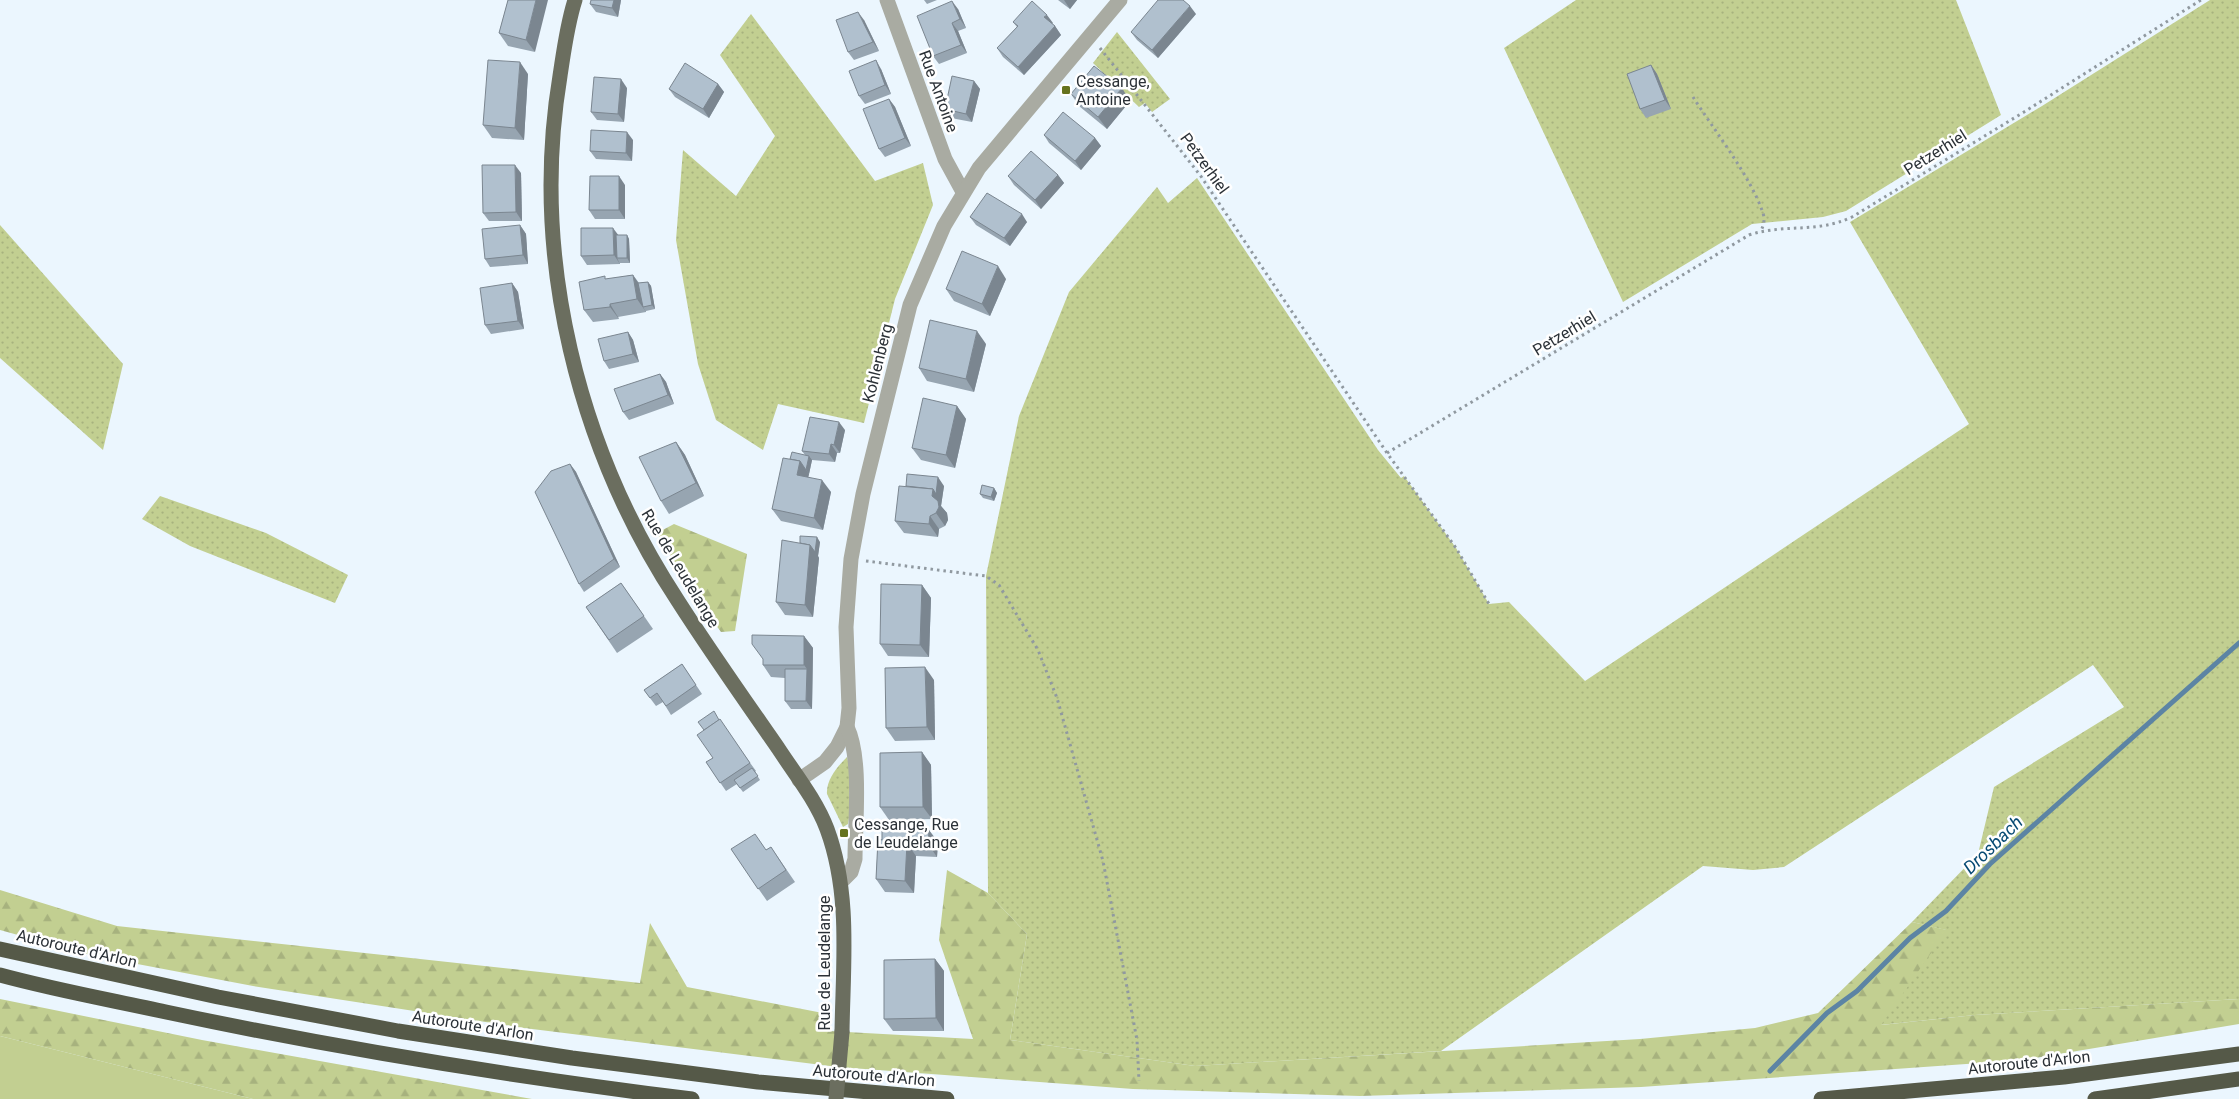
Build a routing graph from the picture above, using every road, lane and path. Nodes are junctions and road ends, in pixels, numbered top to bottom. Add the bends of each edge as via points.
1 (575, 0) edge
2 (887, 0) edge
3 (1120, 0) edge
4 (2201, 0) edge
5 (1088, 38) junction
6 (1693, 97) dead end
7 (963, 192) junction
8 (1760, 231) junction
9 (1387, 454) junction
10 (851, 559) junction
11 (1489, 604) dead end
12 (847, 727) junction
13 (799, 780) junction
14 (842, 881) junction
15 (0, 949) edge
16 (0, 976) edge
17 (2239, 1054) edge
18 (2239, 1079) edge
19 (1139, 1081) dead end
20 (692, 1099) edge
21 (836, 1099) edge
22 (947, 1099) edge
23 (1821, 1099) edge
24 (2095, 1099) edge

1 - 13 main road, Rue de Leudelange via 555,106 551,180 555,256 568,343 584,400 613,483 657,568
2 - 7 street, Rue Antoine via 945,159
3 - 5 street, Kohlenberg
4 - 8 path, Petzerhiel via 1852,217 1822,228
5 - 7 street, Kohlenberg via 979,168
5 - 9 path, Petzerhiel via 1105,51 1200,176
6 - 8 path via 1751,188 1763,213 1764,223
7 - 10 street, Kohlenberg via 944,226 910,305 863,494
8 - 9 path, Petzerhiel
9 - 11 path via 1456,548
10 - 12 street, Kohlenberg via 846,627
10 - 19 path via 986,576 1000,585 1038,650 1057,698 1103,861 1138,1040
12 - 13 street, Kohlenberg via 838,747 825,762
12 - 14 street via 855,755 855,859
13 - 14 main road, Rue de Leudelange via 826,827
14 - 21 main road, Rue de Leudelange, bridge via 842,1032
15 - 22 highway, Autoroute d'Arlon via 209,995 398,1031 758,1082
16 - 20 highway via 388,1056
17 - 23 highway, Autoroute d'Arlon via 2064,1077
18 - 24 highway

